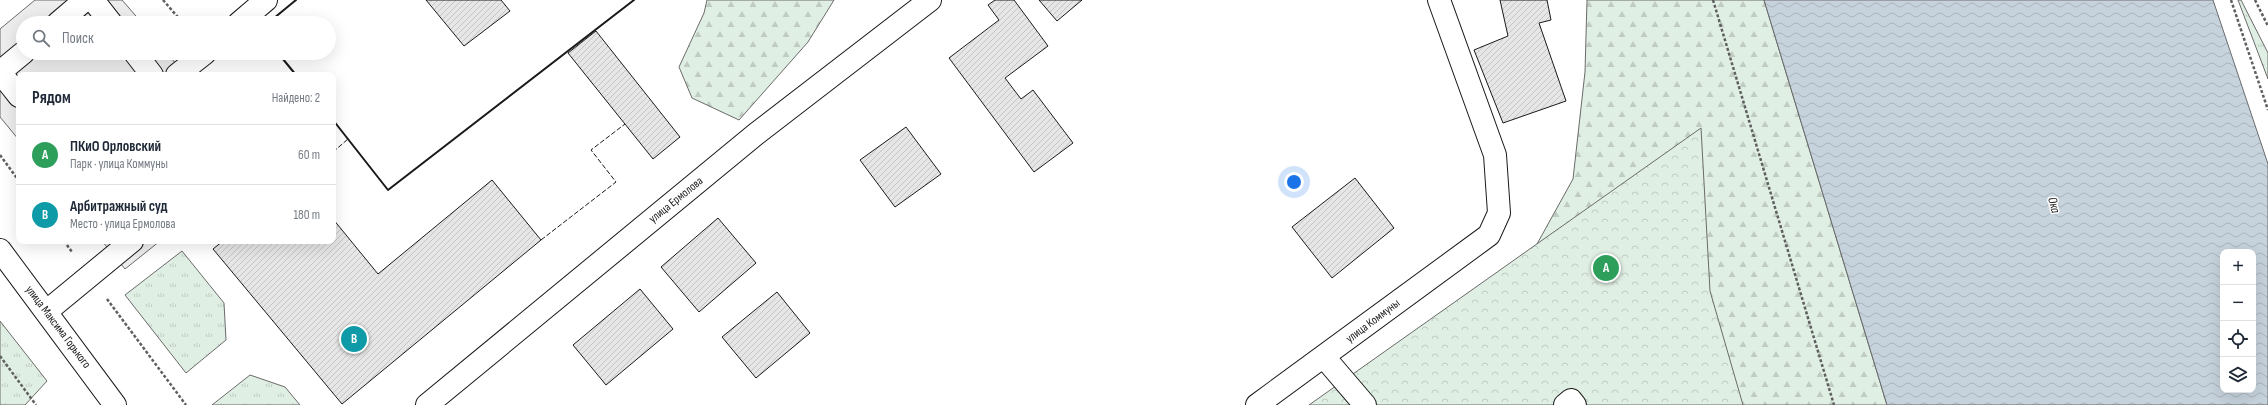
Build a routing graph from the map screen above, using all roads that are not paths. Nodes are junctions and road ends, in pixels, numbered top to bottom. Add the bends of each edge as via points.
1 (85, 0) edge
2 (92, 0) edge
3 (266, 0) edge
4 (930, 0) edge
5 (1439, 0) edge
6 (66, 16) edge
7 (105, 16) edge
8 (247, 16) edge
9 (16, 59) edge
10 (140, 60) edge
11 (195, 60) edge
12 (0, 72) edge
13 (150, 72) edge
14 (181, 72) edge
15 (16, 92) edge
16 (127, 244) edge
17 (0, 250) edge
18 (46, 311) junction
19 (1324, 357) junction
20 (116, 405) edge
21 (426, 405) edge
22 (1257, 405) edge
23 (1365, 405) edge
24 (1565, 405) edge
25 (1575, 405) edge

1 - 6 street
2 - 7 street
3 - 8 street
4 - 21 street, улица Ермолова via 756,134
5 - 19 street, улица Коммуны via 1495,155 1499,213 1489,235
9 - 12 street
10 - 13 street
11 - 14 street
12 - 15 street
16 - 18 street
17 - 18 street, улица Максима Горького
18 - 20 street, улица Максима Горького
19 - 22 street, улица Коммуны
19 - 23 street
24 - 25 street via 1571,400

